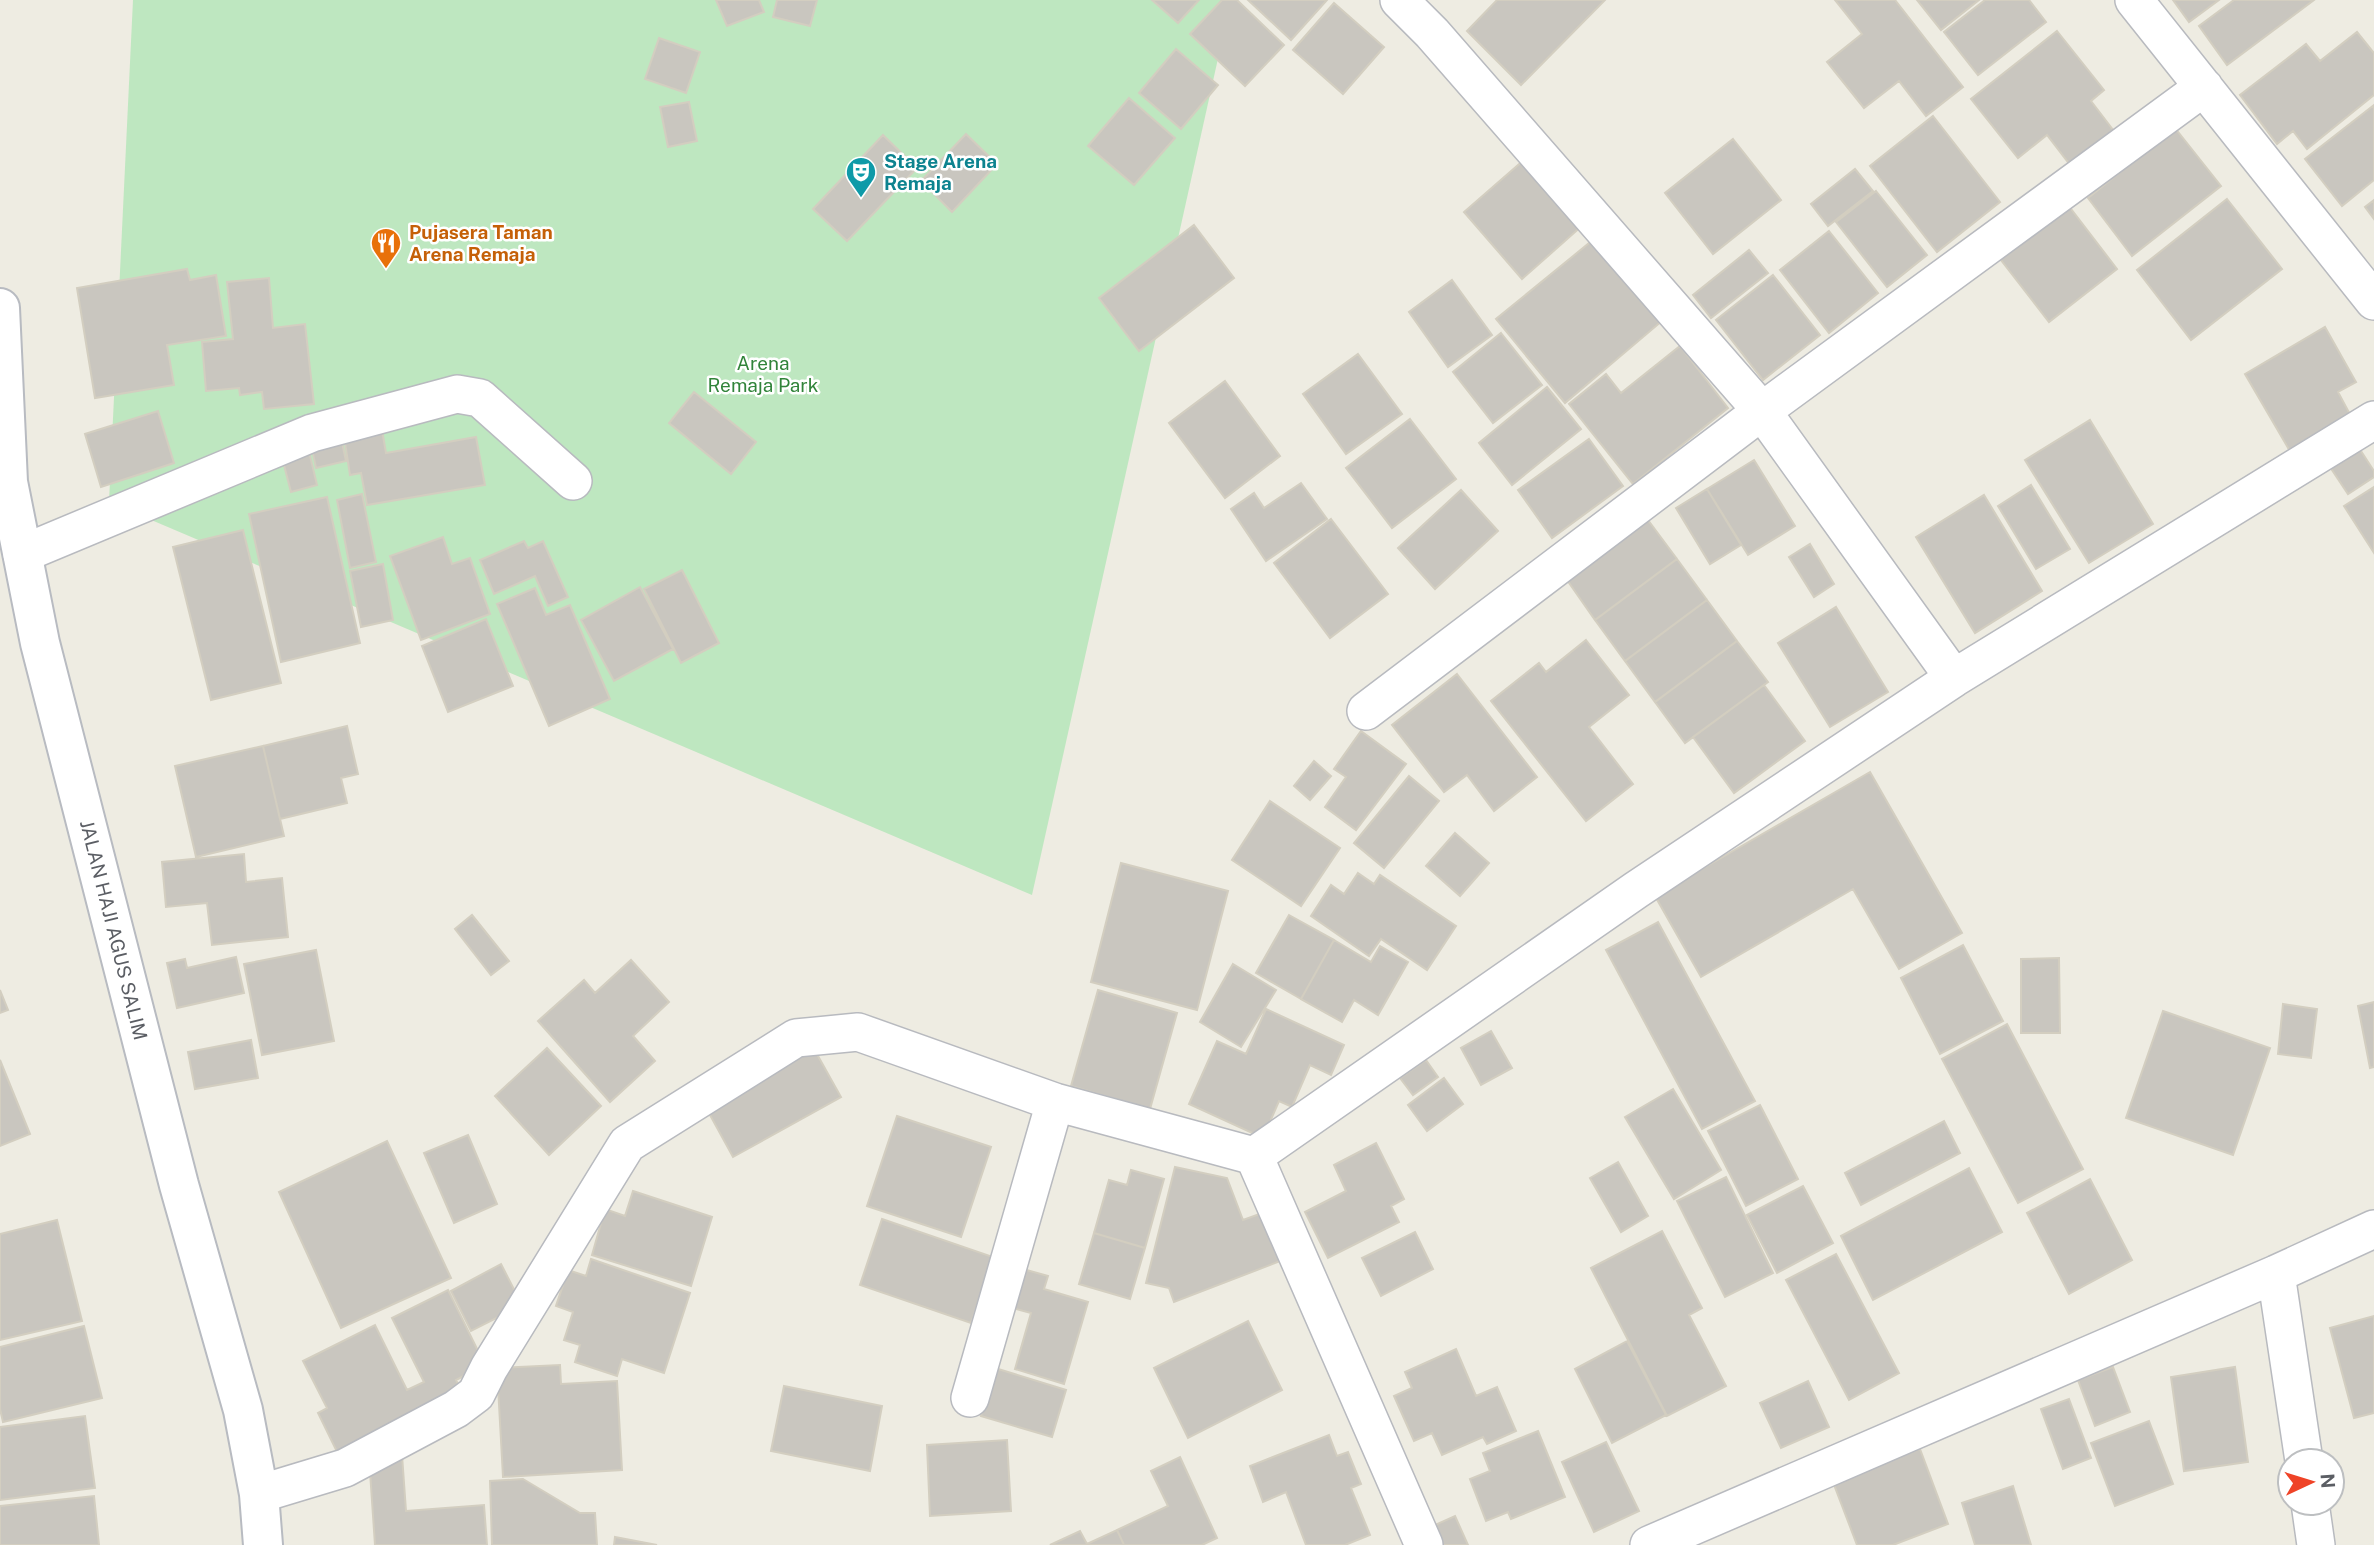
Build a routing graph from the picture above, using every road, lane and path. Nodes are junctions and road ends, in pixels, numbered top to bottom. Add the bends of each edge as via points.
1 (1399, 0) edge
2 (2134, 0) edge
3 (2204, 87) junction
4 (2374, 301) edge
5 (0, 308) edge
6 (1762, 411) junction
7 (2, 415) edge
8 (2374, 420) edge
9 (573, 481) dead end
10 (22, 554) junction
11 (1954, 678) junction
12 (1366, 711) dead end
13 (1055, 1102) junction
14 (1255, 1156) junction
15 (2374, 1229) edge
16 (2276, 1274) junction
17 (970, 1398) dead end
18 (2302, 1447) edge
19 (259, 1494) junction
20 (2312, 1517) edge
21 (263, 1545) edge
22 (1424, 1545) edge
23 (1649, 1545) edge
24 (2316, 1545) edge

1 - 6 street
2 - 3 street
3 - 4 street
3 - 6 street
5 - 7 main road, JALAN HAJI AGUS SALIM
6 - 11 street
6 - 12 street
7 - 10 main road, JALAN HAJI AGUS SALIM via 8,482
8 - 11 street
9 - 10 street via 480,398 457,394 312,433
10 - 19 main road, JALAN HAJI AGUS SALIM via 40,643 178,1185 243,1410
11 - 14 street via 1636,890
13 - 14 street
13 - 17 street
13 - 19 street via 858,1031 796,1038 628,1144 476,1394 345,1468
14 - 22 street
15 - 16 street
16 - 18 street
16 - 23 street
19 - 21 main road, JALAN HAJI AGUS SALIM
20 - 24 street

